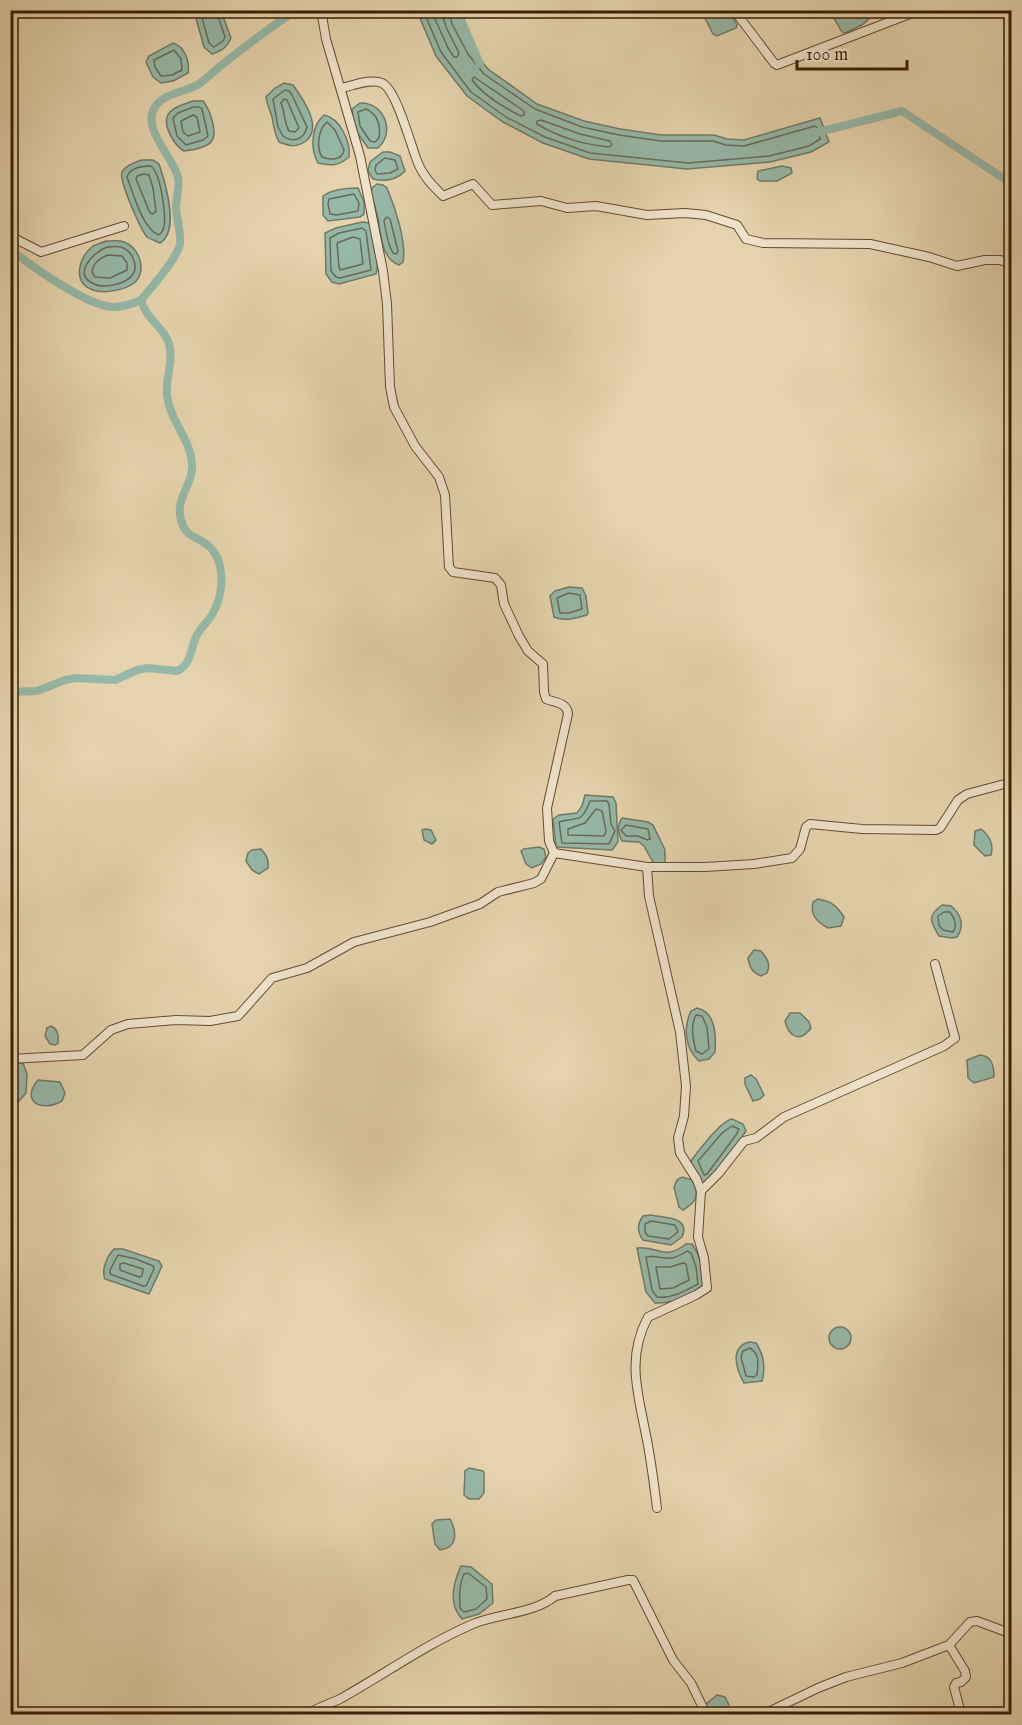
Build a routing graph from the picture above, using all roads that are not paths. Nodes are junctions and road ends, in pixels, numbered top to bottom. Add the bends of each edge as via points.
1 (321, 10) edge
2 (734, 10) edge
3 (920, 10) edge
4 (340, 88) junction
5 (124, 226) dead end
6 (10, 236) edge
7 (1011, 264) edge
8 (1011, 782) edge
9 (554, 853) junction
10 (647, 867) junction
11 (935, 964) dead end
12 (10, 1059) edge
13 (701, 1191) junction
14 (657, 1509) dead end
15 (1011, 1634) edge
16 (949, 1645) junction
17 (307, 1714) edge
18 (706, 1714) edge
19 (764, 1714) edge
20 (958, 1714) edge

1 - 4 street
2 - 3 street via 777,65
4 - 7 street via 370,82 385,86 398,108 418,163 443,196 473,184 492,205 541,201 567,208 597,206 647,215 706,215 737,225 746,239 763,243 870,244 957,266 985,260
4 - 9 street via 360,156 383,271 394,407 415,446 439,477 445,495 449,567 453,572 495,578 501,585 504,604 522,642 543,664 546,699 568,709 547,808 549,841
5 - 6 street via 41,252
8 - 10 street via 967,794 936,830 810,824 792,858 754,864
9 - 10 street
9 - 12 street via 541,879 534,884 498,892 480,904 430,922 354,942 307,968 272,978 238,1016 128,1024 111,1030 83,1055
10 - 13 street via 649,896 678,1021 686,1086 678,1138 680,1153
11 - 13 street via 955,1038 784,1117 756,1138 744,1141
13 - 14 street via 698,1237 707,1288 648,1317 636,1351 635,1380
15 - 16 street via 970,1622
16 - 19 street via 902,1663 846,1677
16 - 20 street via 966,1677 954,1687
17 - 18 street via 476,1623 550,1601 555,1596 628,1580 633,1580 673,1660 691,1683

